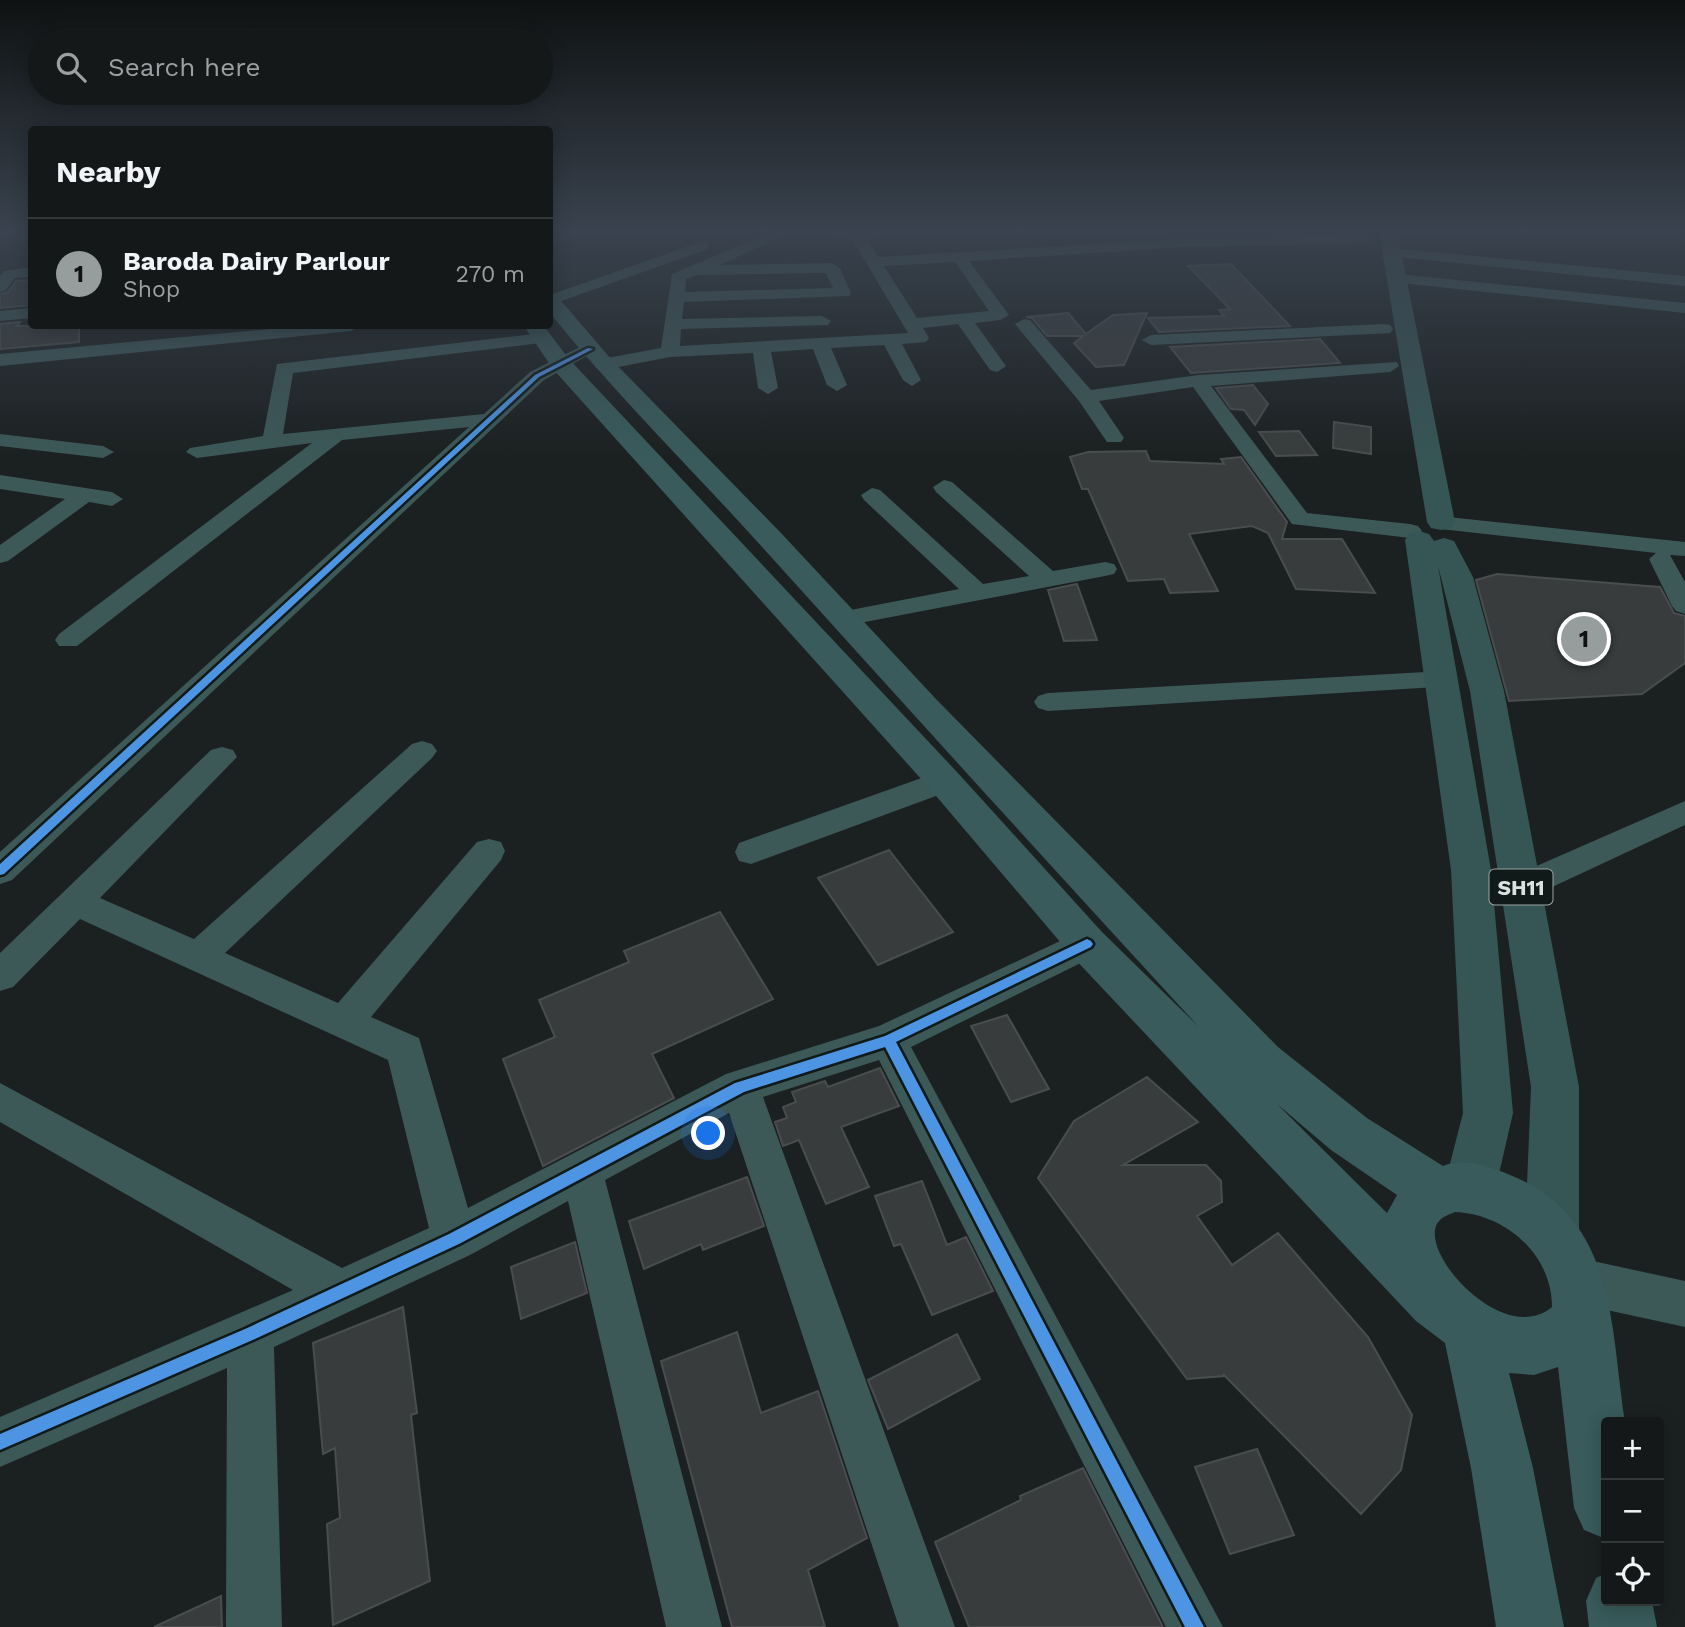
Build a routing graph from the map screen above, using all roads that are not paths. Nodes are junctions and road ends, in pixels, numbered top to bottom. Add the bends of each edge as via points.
1 (675, 307) edge
2 (902, 307) edge
3 (994, 307) edge
4 (1379, 307) edge
5 (1401, 307) edge
6 (553, 309) edge
7 (28, 313) edge
8 (0, 316) edge
9 (964, 320) junction
10 (833, 321) dead end
11 (673, 324) junction
12 (912, 324) junction
13 (1024, 324) dead end
14 (172, 329) edge
15 (295, 329) edge
16 (1384, 329) junction
17 (276, 330) edge
18 (890, 339) junction
19 (1152, 340) dead end
20 (819, 342) junction
21 (165, 345) junction
22 (761, 345) junction
23 (566, 348) edge
24 (670, 352) junction
25 (0, 360) edge
26 (997, 366) dead end
27 (1390, 366) junction
28 (912, 380) dead end
29 (1198, 380) junction
30 (837, 385) dead end
31 (768, 388) dead end
32 (1394, 393) dead end
33 (1086, 397) junction
34 (491, 419) junction
35 (337, 434) junction
36 (1114, 438) dead end
37 (0, 440) edge
38 (272, 441) junction
39 (103, 452) dead end
40 (197, 452) dead end
41 (0, 482) edge
42 (23, 485) junction
43 (944, 487) dead end
44 (85, 495) junction
45 (872, 495) dead end
46 (112, 499) dead end
47 (0, 500) edge
48 (1431, 529) junction
49 (1685, 549) edge
50 (0, 556) edge
51 (1673, 561) edge
52 (1105, 569) dead end
53 (1047, 579) junction
54 (977, 592) junction
55 (1685, 606) edge
56 (844, 618) junction
57 (68, 640) dead end
58 (1443, 680) junction
59 (1048, 702) dead end
60 (422, 751) dead end
61 (222, 757) dead end
62 (944, 781) junction
63 (1685, 812) edge
64 (489, 851) dead end
65 (751, 852) dead end
66 (0, 871) edge
67 (1521, 887) junction
68 (75, 902) junction
69 (1087, 944) junction
70 (198, 957) junction
71 (0, 976) edge
72 (344, 1023) junction
73 (888, 1040) junction
74 (740, 1087) junction
75 (0, 1101) edge
76 (582, 1171) junction
77 (1453, 1189) junction
78 (1552, 1233) junction
79 (454, 1238) junction
80 (339, 1291) junction
81 (1579, 1297) junction
82 (1685, 1304) edge
83 (1453, 1315) junction
84 (250, 1335) junction
85 (0, 1442) edge
86 (1602, 1480) edge
87 (1620, 1606) edge
88 (254, 1627) edge
89 (694, 1627) edge
90 (927, 1627) edge
91 (1195, 1627) edge
92 (1530, 1627) edge
93 (1623, 1627) edge

1 - 11 street
2 - 12 street
3 - 9 street via 1000,315
4 - 16 main road
5 - 48 main road, SH11
6 - 23 highway
7 - 8 street
9 - 12 street
9 - 26 street
10 - 11 street
11 - 24 street
12 - 18 street via 920,338
13 - 33 street
14 - 21 street
15 - 17 street
16 - 19 street
16 - 27 main road
17 - 21 street
18 - 20 street
18 - 28 street
20 - 22 street
20 - 30 street
21 - 25 street
22 - 24 street
22 - 31 street
23 - 24 street
23 - 34 street
23 - 38 street via 284,368
23 - 56 highway
23 - 62 highway
27 - 29 street
27 - 32 main road
29 - 33 street
29 - 48 street via 1300,519
33 - 36 street
34 - 35 street
34 - 66 street
35 - 38 street
35 - 57 street
37 - 39 street
38 - 40 street
41 - 42 street
42 - 44 street
42 - 47 street
43 - 53 street
44 - 46 street
44 - 50 street
45 - 54 street
48 - 49 street
48 - 51 street
48 - 58 main road
48 - 67 main road, SH11 via 1458,577 1487,691
51 - 55 street
52 - 53 street
53 - 54 street
54 - 56 street
56 - 77 highway via 1261,1062 1349,1134
58 - 59 street
58 - 77 main road via 1471,870 1488,1114 1478,1145
60 - 70 street
61 - 68 street
62 - 65 street
62 - 69 highway
63 - 67 street
64 - 72 street
67 - 78 main road, SH11 via 1555,1087
68 - 70 street
68 - 71 street
69 - 73 street
69 - 83 highway
70 - 72 street
72 - 79 street via 405,1050
73 - 74 street
73 - 91 street
74 - 76 street
74 - 90 street
75 - 80 street
76 - 79 street
76 - 89 street
77 - 78 highway via 1514,1202
77 - 83 highway via 1419,1203 1409,1222 1409,1247 1418,1274
78 - 81 highway via 1569,1256
79 - 80 street
80 - 84 street
81 - 82 street
81 - 83 highway via 1570,1332 1551,1343 1526,1347 1498,1342
81 - 86 highway
83 - 92 highway via 1502,1468
84 - 85 street
84 - 88 street
87 - 93 highway

